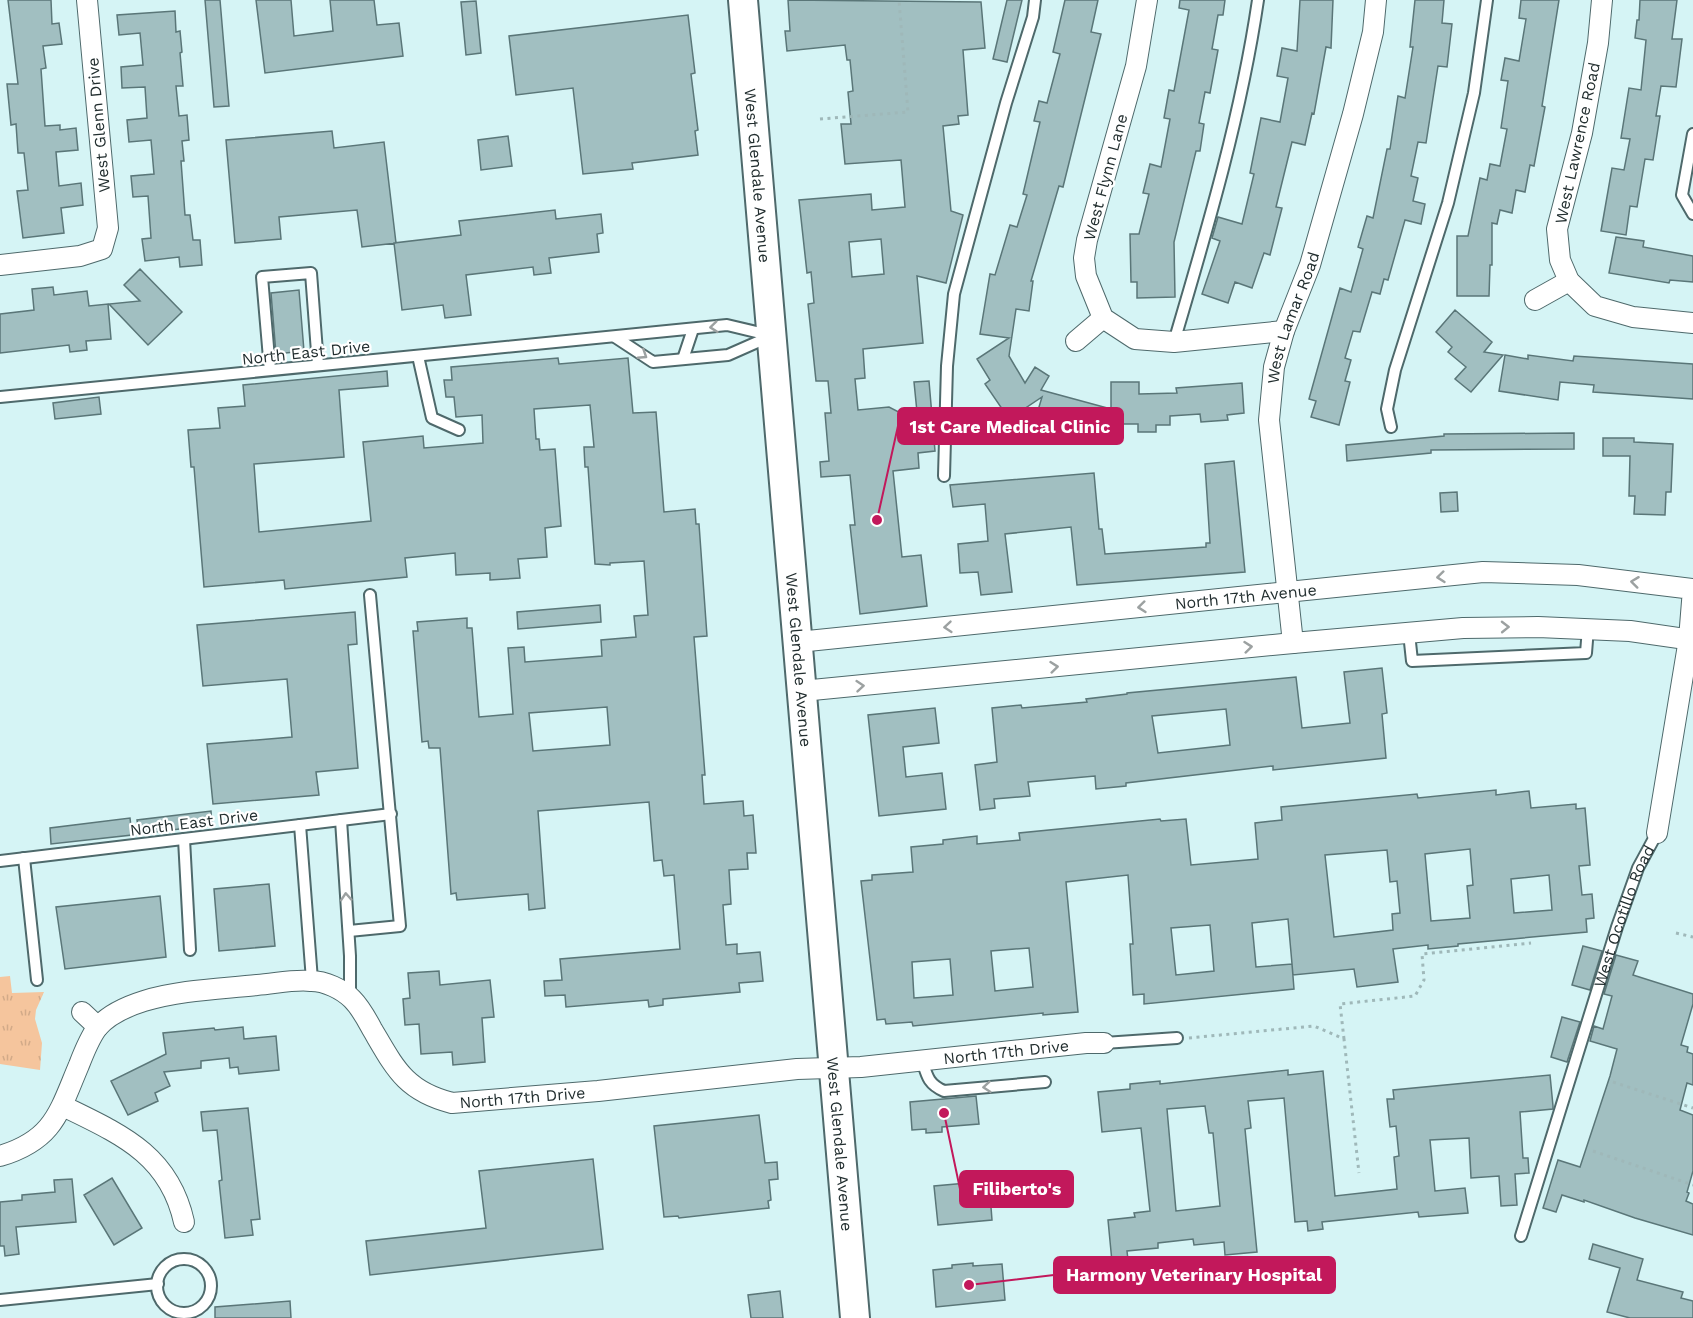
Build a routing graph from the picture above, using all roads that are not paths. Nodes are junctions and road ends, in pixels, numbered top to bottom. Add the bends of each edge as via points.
1 (87, 0) edge
2 (743, 0) edge
3 (1035, 0) edge
4 (1147, 0) edge
5 (1258, 0) edge
6 (1376, 0) edge
7 (1487, 0) edge
8 (1602, 0) edge
9 (1693, 134) edge
10 (1693, 214) edge
11 (0, 265) edge
12 (1569, 281) junction
13 (1535, 300) dead end
14 (1103, 318) junction
15 (1693, 323) edge
16 (693, 329) junction
17 (1284, 331) junction
18 (771, 336) junction
19 (615, 337) junction
20 (1076, 341) dead end
21 (1174, 342) junction
22 (418, 356) junction
23 (683, 359) junction
24 (318, 365) junction
25 (270, 370) junction
26 (0, 397) edge
27 (1391, 427) dead end
28 (459, 430) dead end
29 (944, 476) dead end
30 (1693, 589) edge
31 (1287, 592) junction
32 (370, 595) dead end
33 (1588, 628) junction
34 (1409, 633) junction
35 (1691, 640) edge
36 (798, 642) junction
37 (1293, 643) junction
38 (802, 691) junction
39 (391, 814) junction
40 (341, 820) junction
41 (300, 825) junction
42 (1657, 833) joint
43 (184, 839) junction
44 (24, 858) junction
45 (0, 861) edge
46 (349, 931) junction
47 (190, 950) dead end
48 (37, 980) dead end
49 (312, 981) junction
50 (350, 997) junction
51 (82, 1012) dead end
52 (98, 1027) junction
53 (1179, 1038) road end
54 (1104, 1043) joint
55 (922, 1060) junction
56 (834, 1068) junction
57 (1045, 1082) dead end
58 (63, 1106) junction
59 (0, 1156) edge
60 (184, 1222) dead end
61 (1521, 1236) dead end
62 (158, 1284) junction
63 (0, 1300) edge
64 (855, 1318) edge

1 - 11 street, West Glenn Drive via 108,228 102,249 80,256
2 - 18 main road, West Glendale Avenue
3 - 29 lane via 954,294 947,366
4 - 14 street, West Flynn Lane via 1136,66 1084,258 1086,276
5 - 21 lane via 1218,188
6 - 17 street, West Lamar Road via 1373,32 1353,114 1310,265
7 - 27 lane via 1474,93 1448,203 1395,370 1387,409
8 - 12 street, West Lawrence Road via 1582,133 1557,229 1560,260
9 - 10 lane via 1682,195
12 - 13 street
12 - 15 street via 1595,306 1633,317
14 - 20 street
14 - 21 street via 1135,339
18 -> 16 lane, North East Drive via 727,325
16 - 19 lane, North East Drive
16 - 23 lane
17 - 21 street
17 - 31 street, West Lamar Road via 1274,367 1269,420
18 - 23 lane via 728,355
18 - 36 main road, West Glendale Avenue
19 - 22 lane, North East Drive
19 -> 23 lane via 653,362
22 - 24 lane, North East Drive
22 - 28 lane via 432,418
24 - 25 lane, North East Drive
24 - 25 lane via 310,273 262,277
25 - 26 lane, North East Drive
30 -> 31 street, North 17th Avenue via 1578,575 1483,572
30 - 35 street, West Ocotillo Road
31 -> 36 street, North 17th Avenue
31 - 37 street, West Lamar Road
32 - 39 lane
34 -> 33 street via 1463,628
33 - 34 lane via 1586,653 1412,661
33 - 35 street
34 - 37 street
35 - 42 street, West Ocotillo Road
36 - 38 main road, West Glendale Avenue
38 -> 37 street
38 - 56 main road, West Glendale Avenue
39 - 40 lane, North East Drive
39 - 46 lane via 400,926
40 - 41 lane, North East Drive
46 -> 40 lane
41 - 43 lane, North East Drive
41 - 49 lane
42 - 61 lane, West Ocotillo Road via 1638,868 1617,927
43 - 44 lane, North East Drive
43 - 47 lane
44 - 45 lane, North East Drive
44 - 48 lane
46 - 50 lane
49 - 50 street, North 17th Drive via 332,986
49 - 52 street, North 17th Drive via 164,995 122,1010
50 - 56 street, North 17th Drive via 403,1077 432,1098 452,1103
51 - 52 street
52 - 58 street, North 17th Drive via 86,1046
53 - 54 lane
54 - 55 street, North 17th Drive
55 - 56 street, North 17th Drive
57 -> 55 lane via 944,1091 928,1081
56 - 64 main road, West Glendale Avenue
58 - 59 street, North 17th Drive via 37,1139
58 - 60 street via 118,1133 157,1163 170,1181
62 - 62 lane via 164,1303 183,1312 202,1306 211,1287 205,1268 186,1259 167,1265
62 - 63 lane

